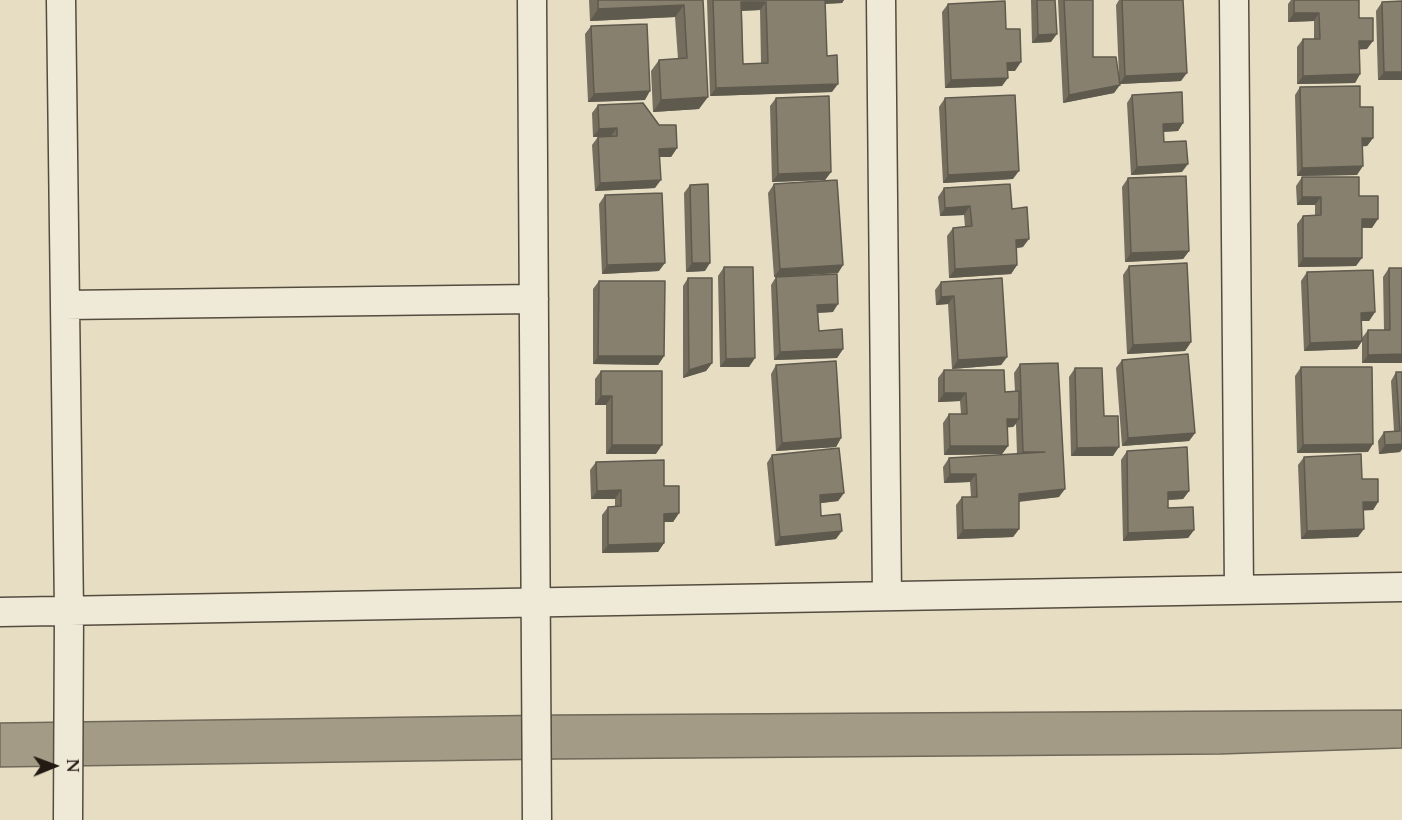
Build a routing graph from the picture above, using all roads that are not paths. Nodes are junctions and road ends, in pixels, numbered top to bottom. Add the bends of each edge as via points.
1 (61, 0) edge
2 (532, 0) edge
3 (881, 0) edge
4 (1234, 0) edge
5 (534, 299) junction
6 (65, 305) junction
7 (1402, 587) edge
8 (1239, 590) junction
9 (887, 596) junction
10 (536, 602) junction
11 (69, 611) junction
12 (0, 612) edge
13 (68, 820) edge
14 (537, 820) edge

1 - 6 street
2 - 5 street
3 - 9 street
4 - 8 street
5 - 6 street
5 - 10 street
6 - 11 street
7 - 8 street
8 - 9 street
9 - 10 street
10 - 11 street
10 - 14 street
11 - 12 street
11 - 13 street

